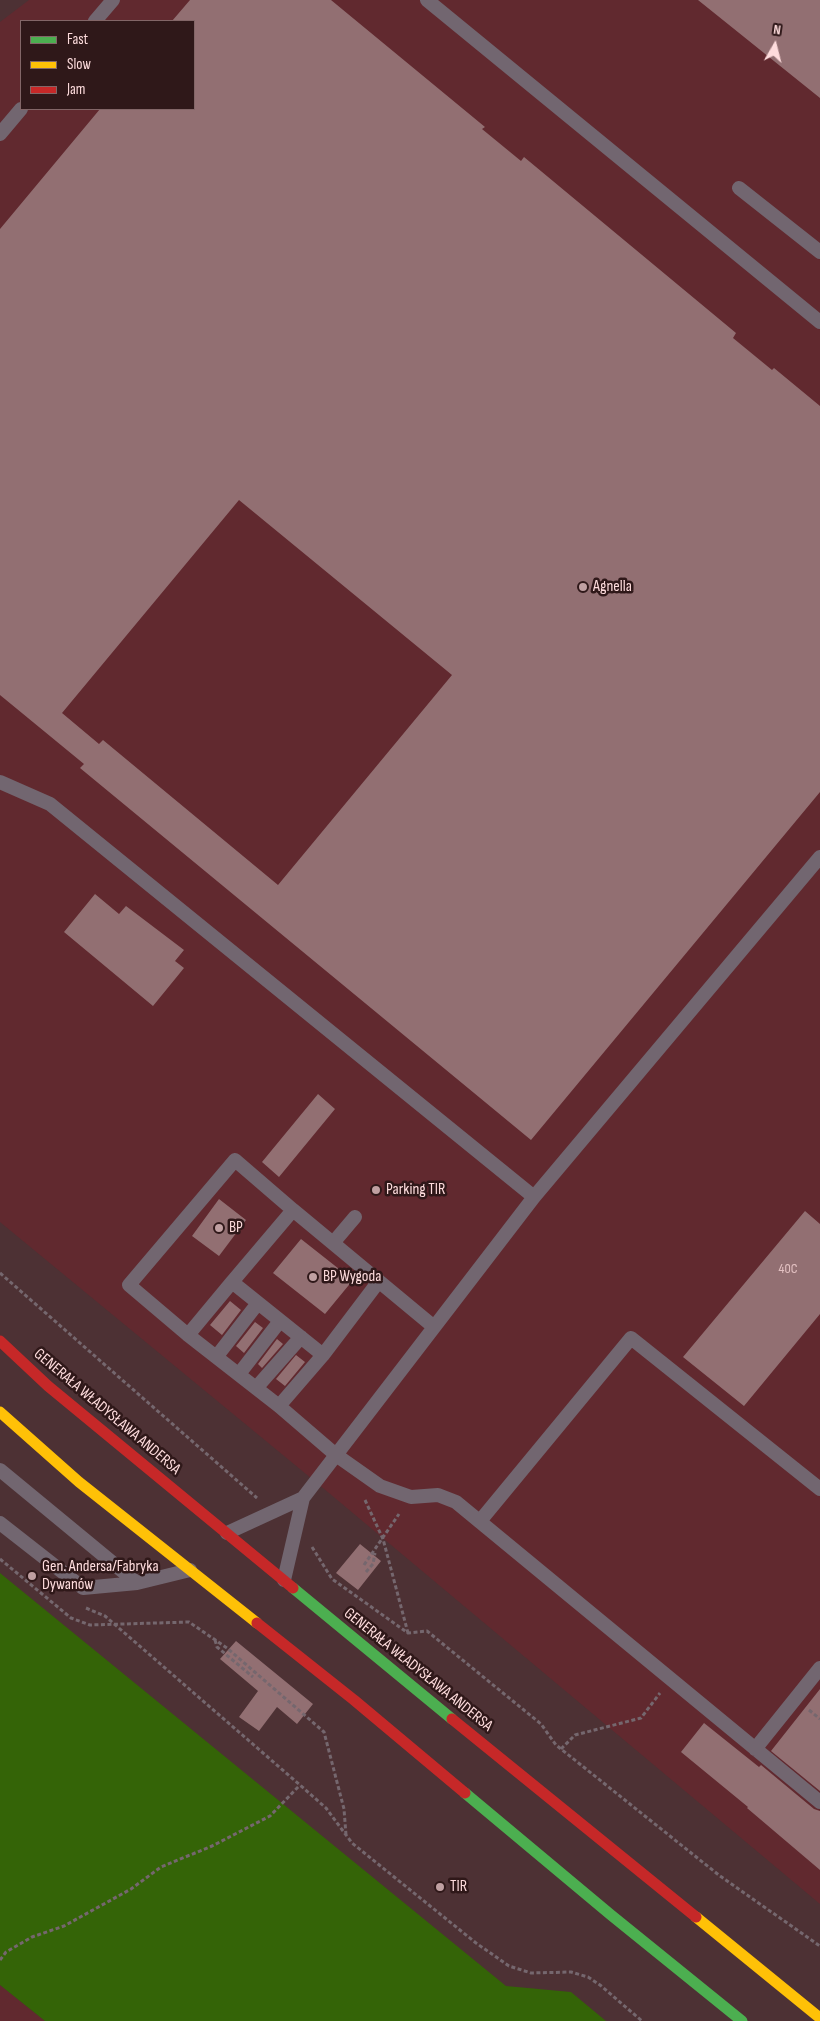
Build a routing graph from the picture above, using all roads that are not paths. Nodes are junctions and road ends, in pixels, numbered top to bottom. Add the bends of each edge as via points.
1 (113, 0) edge
2 (427, 0) edge
3 (96, 20) edge
4 (20, 110) edge
5 (0, 134) edge
6 (738, 188) dead end
7 (820, 252) edge
8 (820, 322) edge
9 (0, 782) edge
10 (820, 857) edge
11 (534, 1197) junction
12 (293, 1210) junction
13 (356, 1217) dead end
14 (334, 1243) junction
15 (380, 1281) junction
16 (232, 1282) junction
17 (258, 1303) junction
18 (280, 1321) junction
19 (434, 1327) junction
20 (188, 1335) junction
21 (301, 1337) junction
22 (0, 1341) edge
23 (323, 1354) junction
24 (216, 1356) junction
25 (239, 1374) junction
26 (256, 1388) junction
27 (280, 1406) junction
28 (0, 1412) edge
29 (336, 1455) junction
30 (0, 1470) edge
31 (820, 1489) edge
32 (303, 1498) junction
33 (480, 1521) junction
34 (0, 1523) edge
35 (227, 1533) junction
36 (190, 1570) junction
37 (284, 1580) junction
38 (136, 1584) junction
39 (820, 1668) edge
40 (755, 1749) junction
41 (820, 1802) edge
42 (820, 2018) edge
43 (742, 2021) edge

1 - 3 lane
2 - 8 lane
4 - 5 lane
6 - 7 lane
9 - 11 lane via 50,804
10 - 11 lane
11 - 19 lane
12 - 14 lane
12 - 16 lane
12 - 20 lane via 235,1160 129,1285
13 - 14 lane
14 - 15 lane
15 - 19 lane
15 - 23 lane
16 - 17 lane
16 - 20 lane
17 - 18 lane
17 - 24 lane
18 - 21 lane
18 - 25 lane
19 - 29 lane
20 - 24 lane
21 - 23 lane
21 - 26 lane
22 - 35 highway, GENERAŁA WŁADYSŁAWA ANDERSA via 48,1386
23 - 27 lane
24 - 25 lane
25 - 26 lane
26 - 27 lane
27 - 29 lane
28 - 36 highway via 79,1482
29 - 32 lane
29 - 33 lane via 380,1486 411,1497 438,1494 456,1502
30 - 38 lane
31 - 33 lane via 631,1338
32 - 35 lane
32 - 37 lane
33 - 40 lane
34 - 38 lane via 83,1588
35 - 37 highway, GENERAŁA WŁADYSŁAWA ANDERSA
36 - 38 lane
36 - 43 highway via 354,1700
37 - 42 highway, GENERAŁA WŁADYSŁAWA ANDERSA
39 - 40 lane
40 - 41 lane

